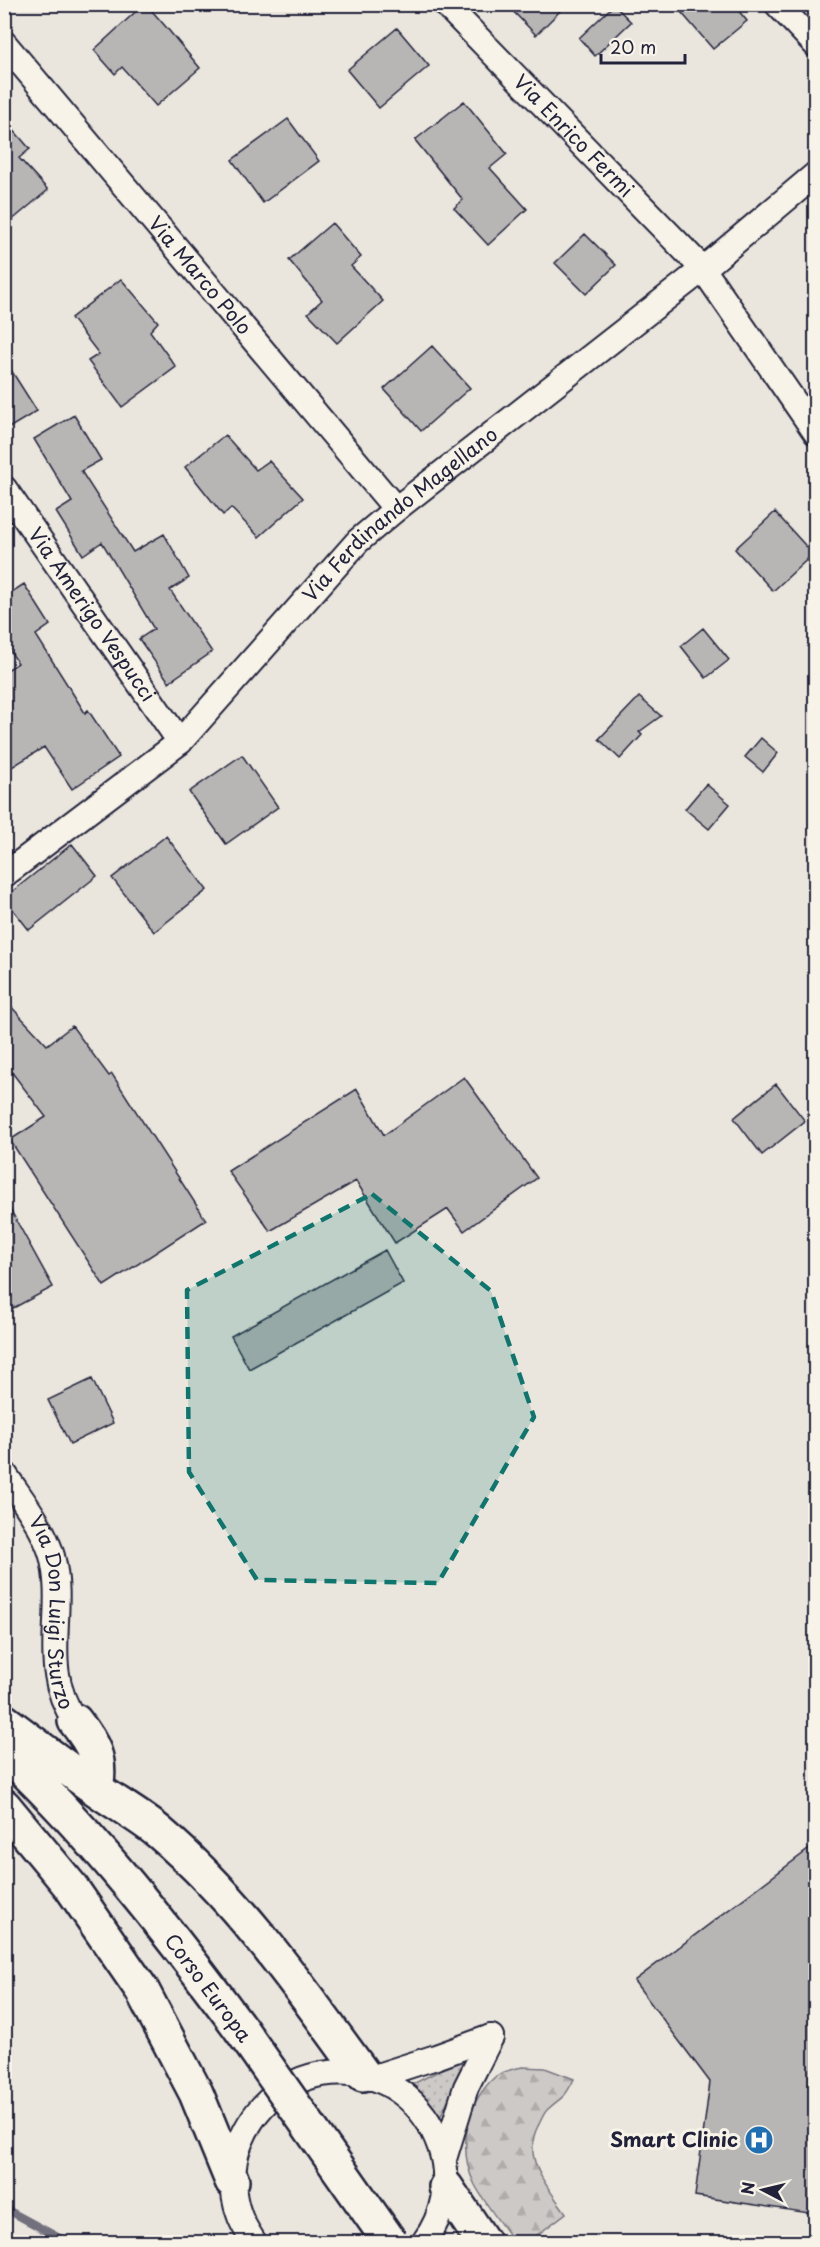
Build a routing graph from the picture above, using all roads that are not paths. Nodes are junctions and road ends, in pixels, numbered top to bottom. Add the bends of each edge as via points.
1 (445, 4) edge
2 (777, 4) edge
3 (4, 43) edge
4 (816, 45) edge
5 (816, 174) edge
6 (703, 269) junction
7 (816, 434) edge
8 (4, 488) edge
9 (396, 509) junction
10 (180, 742) junction
11 (4, 875) edge
12 (4, 1473) edge
13 (4, 1721) edge
14 (75, 1721) joint
15 (4, 1751) edge
16 (96, 1789) junction
17 (4, 1806) edge
18 (367, 2076) junction
19 (445, 2173) junction
20 (232, 2181) junction
21 (254, 2242) edge
22 (390, 2242) edge
23 (424, 2242) edge
24 (483, 2242) edge

1 - 6 street, Via Enrico Fermi
2 - 4 street
3 - 9 street, Via Marco Polo
5 - 6 street, Via Ferdinando Magellano
6 - 7 street, Via Enrico Fermi
6 - 9 street, Via Ferdinando Magellano
8 - 10 street, Via Amerigo Vespucci
9 - 10 street, Via Ferdinando Magellano via 358,541
10 - 11 street, Via Ferdinando Magellano
12 - 14 street, Via Don Luigi Sturzo via 38,1525 51,1556 56,1586 54,1656 59,1688
13 - 16 main road
14 - 16 main road via 94,1751 100,1771
15 - 22 main road, Corso Europa, bridge via 109,1861 189,1959
16 - 18 main road via 159,1832 210,1879 251,1925
17 - 20 main road via 71,1887 142,1990 196,2093
18 - 19 street via 391,2085 416,2104 434,2130
18 - 19 street via 491,2037 466,2087
18 - 20 street via 335,2072 308,2077 283,2088 261,2105 245,2128 235,2154
19 - 23 street via 439,2216
19 - 24 main road
20 - 21 street via 239,2215

